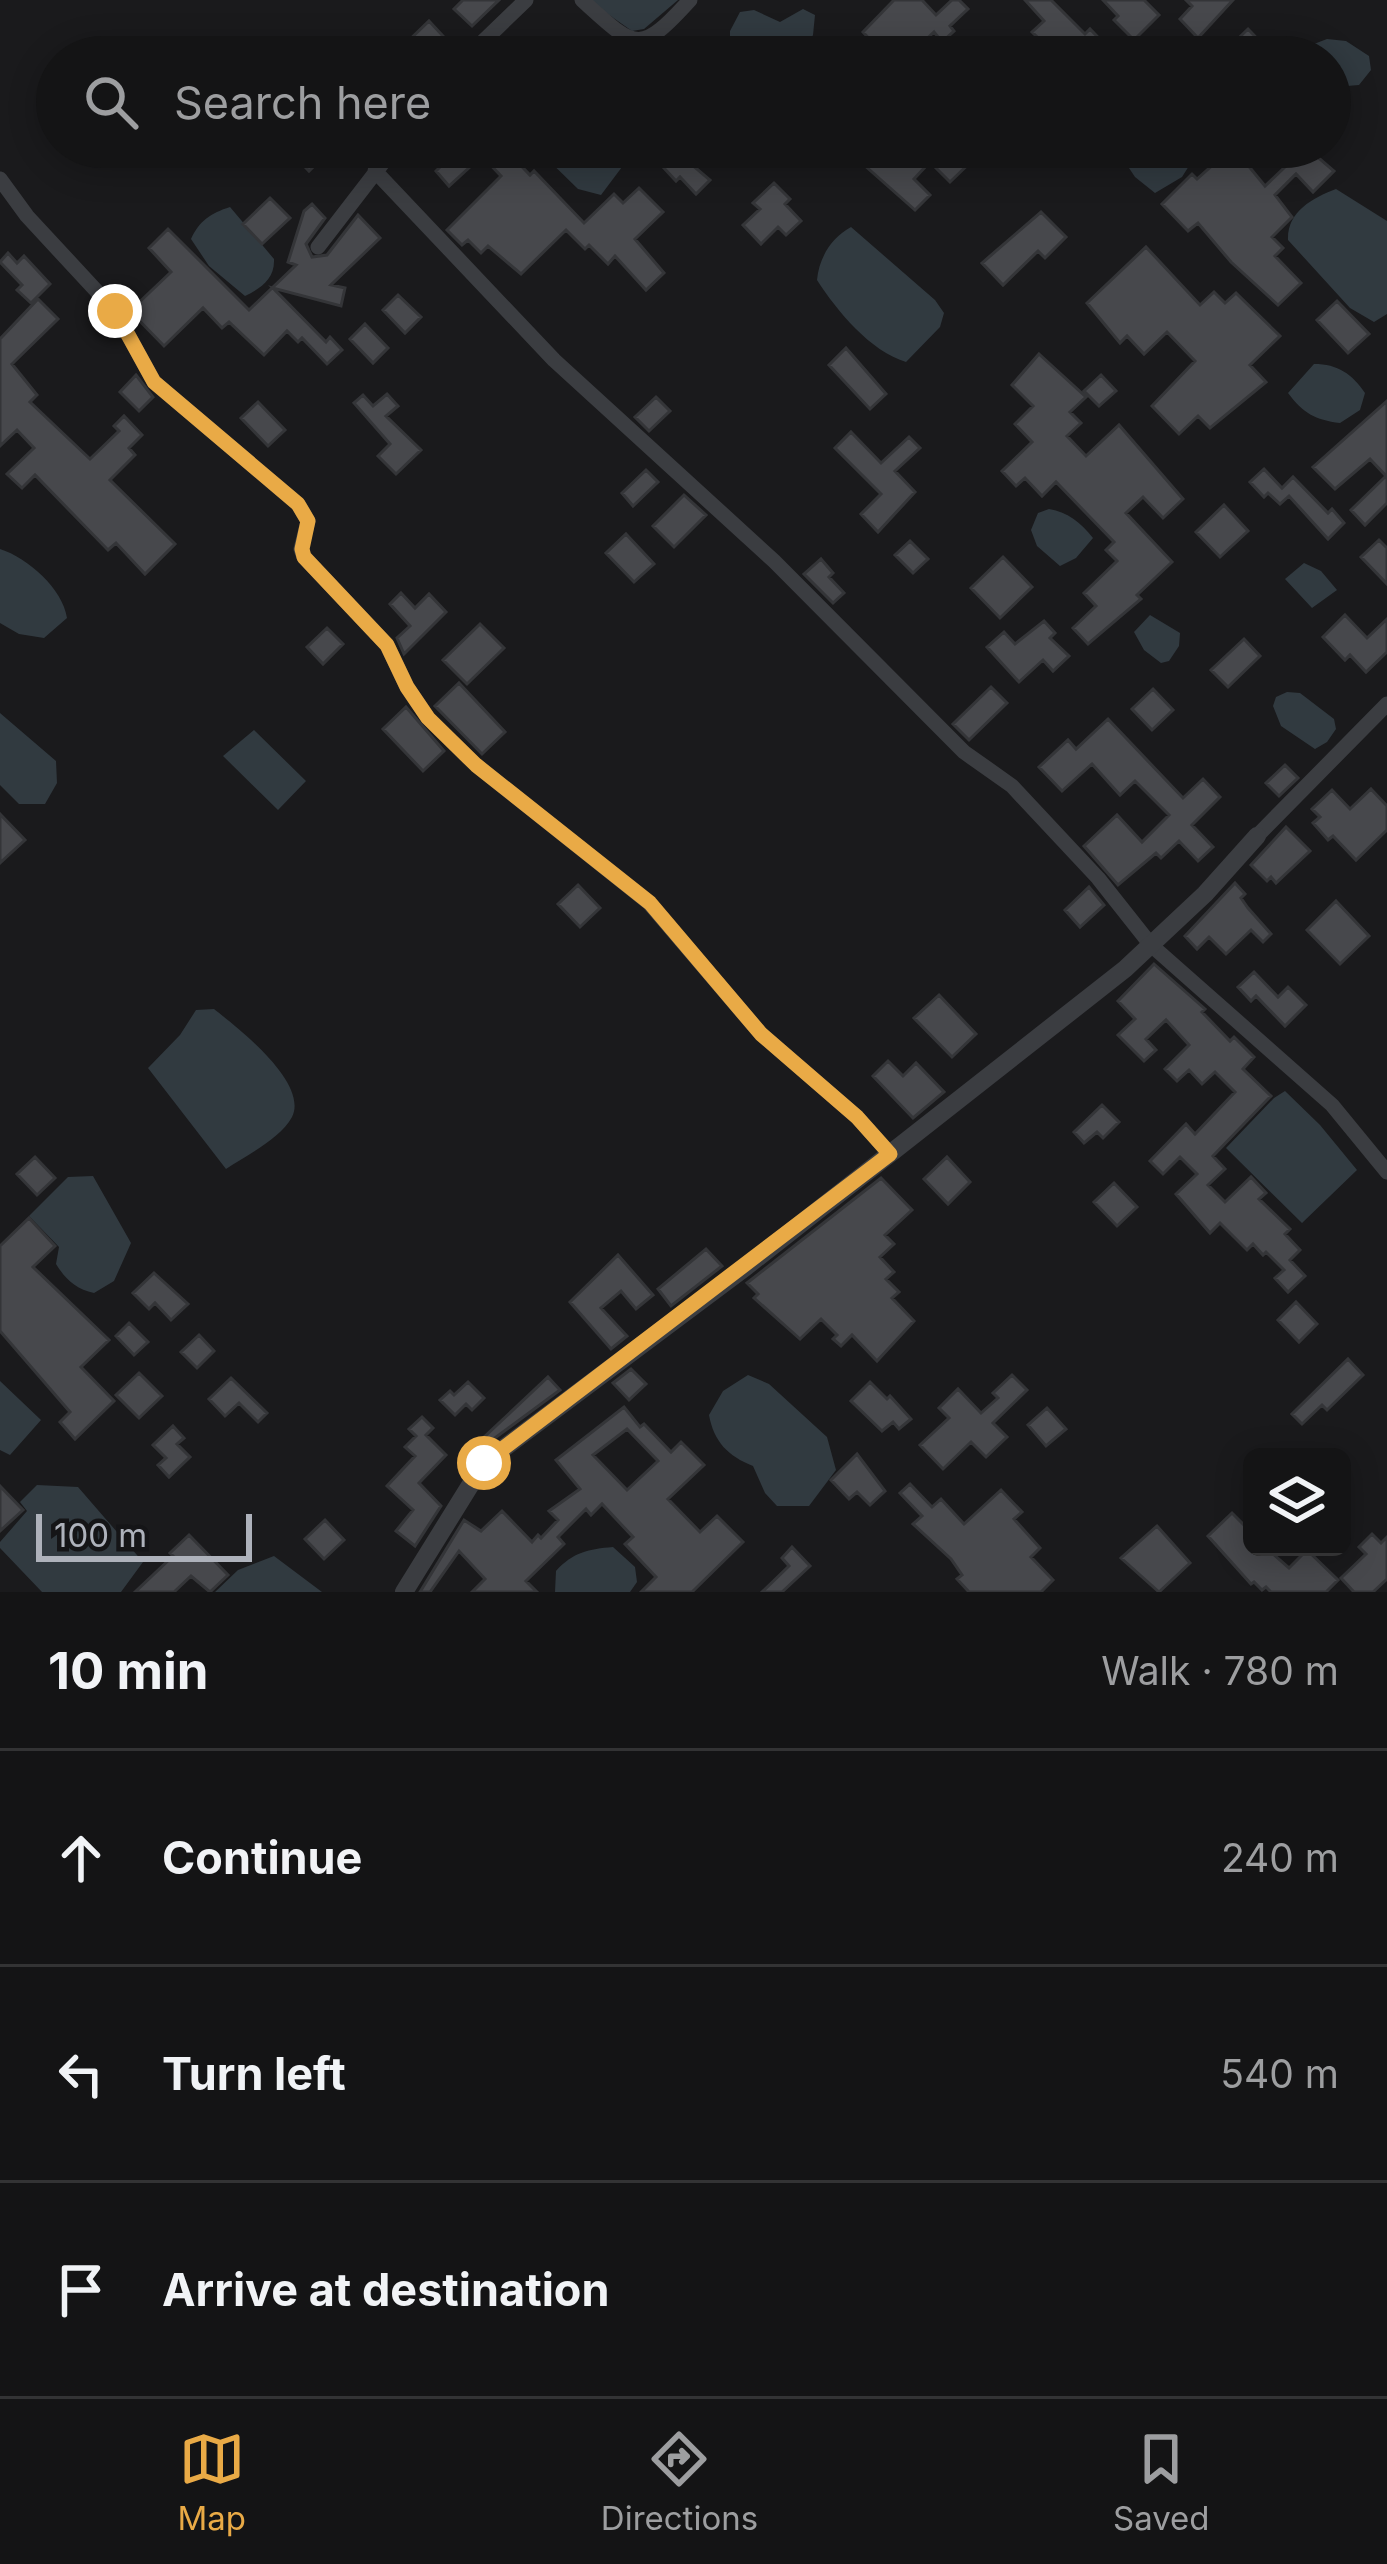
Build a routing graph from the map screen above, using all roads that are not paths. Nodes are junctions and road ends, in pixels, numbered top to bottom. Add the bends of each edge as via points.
1 (526, 0) edge
2 (582, 0) edge
3 (690, 0) edge
4 (488, 36) edge
5 (627, 36) edge
6 (655, 36) edge
7 (378, 168) edge
8 (375, 171) junction
9 (0, 179) edge
10 (318, 247) dead end
11 (1387, 704) edge
12 (1257, 836) joint
13 (1151, 944) junction
14 (890, 1154) junction
15 (1387, 1172) edge
16 (404, 1592) edge

1 - 4 street
2 - 5 street
3 - 6 street
7 - 8 street
8 - 10 street
8 - 13 street via 554,360 774,562 964,752 1012,786
9 - 14 street via 115,311 154,382 298,504 308,521 304,557 387,645 428,718 650,903 761,1034
11 - 12 street
12 - 13 street
13 - 14 street
13 - 15 street via 1332,1105
14 - 16 street via 484,1463

